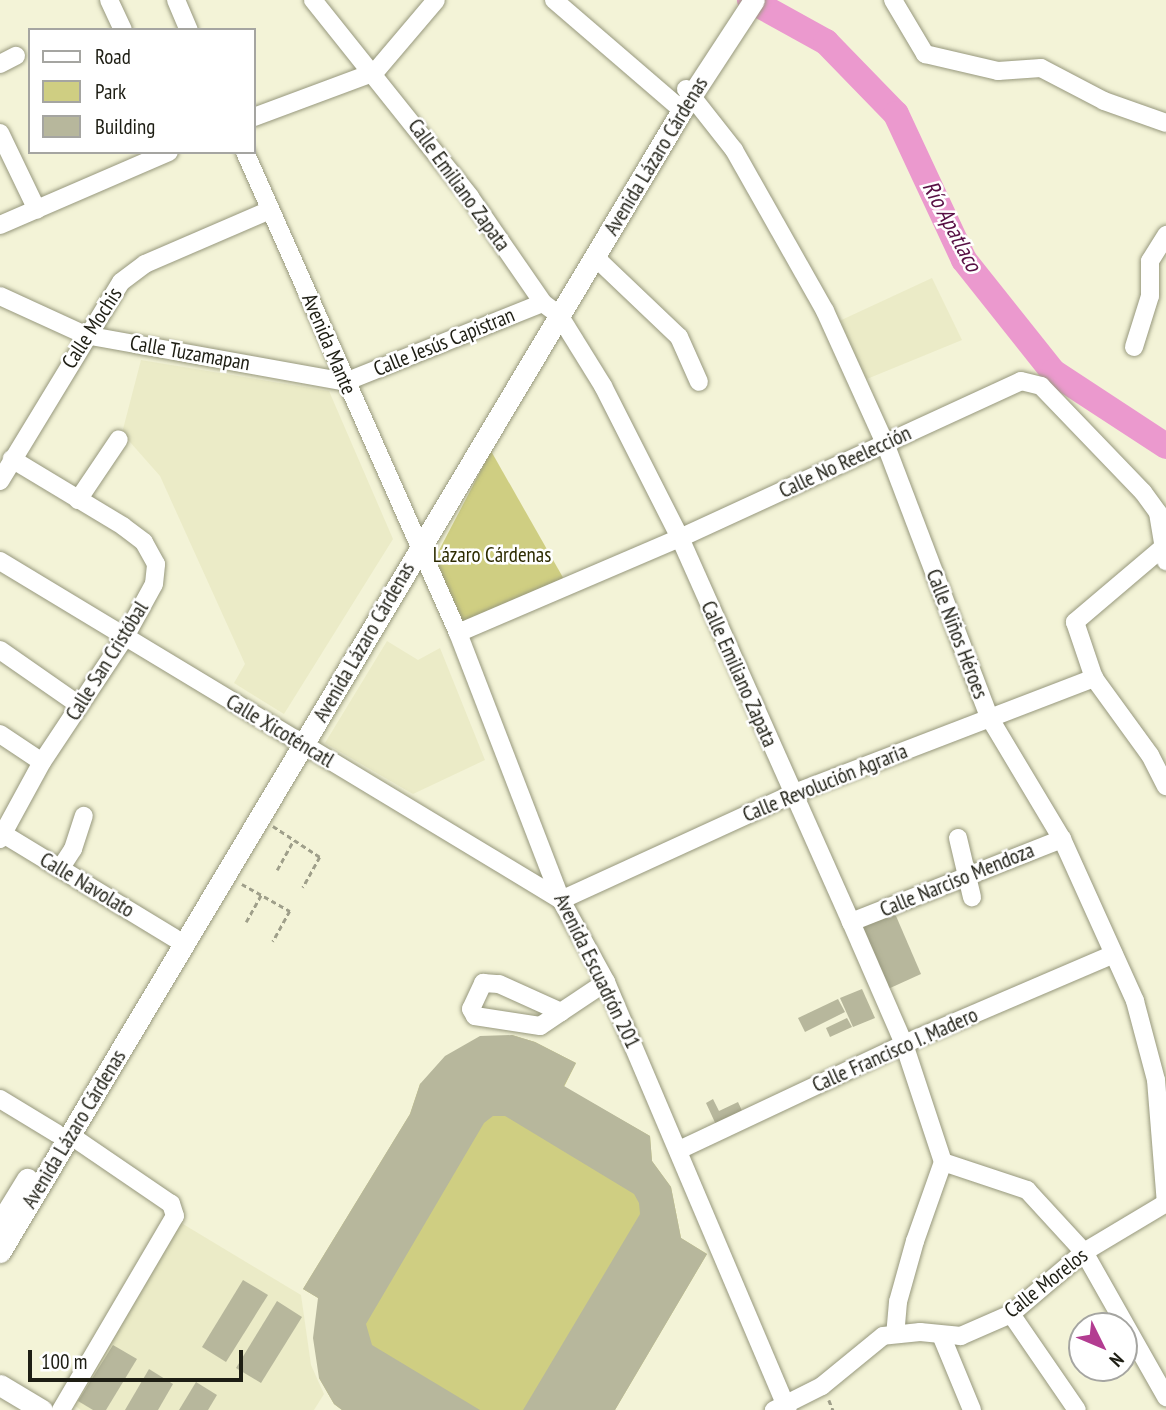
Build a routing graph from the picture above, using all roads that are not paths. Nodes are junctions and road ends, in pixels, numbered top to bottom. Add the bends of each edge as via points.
1 (109, 0) edge
2 (176, 0) edge
3 (313, 0) edge
4 (436, 0) edge
5 (554, 0) edge
6 (746, 0) edge
7 (754, 0) edge
8 (893, 0) edge
9 (122, 28) edge
10 (188, 28) edge
11 (732, 29) junction
12 (374, 72) junction
13 (684, 99) junction
14 (256, 116) edge
15 (1166, 123) edge
16 (0, 133) edge
17 (164, 154) edge
18 (245, 154) edge
19 (37, 210) junction
20 (270, 210) junction
21 (0, 226) edge
22 (1166, 235) edge
23 (595, 257) junction
24 (145, 264) junction
25 (177, 267) dead end
26 (0, 296) edge
27 (552, 309) junction
28 (85, 335) junction
29 (1133, 347) dead end
30 (345, 382) junction
31 (699, 382) dead end
32 (119, 439) dead end
33 (885, 443) junction
34 (12, 459) junction
35 (0, 481) edge
36 (78, 500) junction
37 (680, 538) junction
38 (415, 543) junction
39 (1163, 555) edge
40 (0, 561) edge
41 (458, 633) junction
42 (125, 637) junction
43 (3, 659) edge
44 (1094, 678) junction
45 (79, 705) junction
46 (989, 717) junction
47 (0, 734) edge
48 (299, 742) junction
49 (42, 762) junction
50 (1166, 786) edge
51 (792, 794) junction
52 (84, 816) dead end
53 (1, 835) edge
54 (958, 838) dead end
55 (1062, 839) junction
56 (60, 869) junction
57 (967, 874) junction
58 (972, 897) dead end
59 (561, 900) junction
60 (851, 922) junction
61 (174, 938) junction
62 (1114, 954) junction
63 (606, 982) junction
64 (561, 1012) dead end
65 (118, 1042) junction
66 (904, 1044) junction
67 (0, 1099) edge
68 (63, 1134) junction
69 (679, 1150) junction
70 (943, 1162) junction
71 (1166, 1203) edge
72 (0, 1223) edge
73 (0, 1252) edge
74 (1084, 1252) junction
75 (1011, 1314) junction
76 (895, 1334) junction
77 (941, 1335) junction
78 (0, 1385) edge
79 (1166, 1397) edge
80 (783, 1408) edge
81 (42, 1410) edge
82 (61, 1410) edge
83 (972, 1410) edge
84 (1077, 1410) edge

1 - 9 street
2 - 10 street
3 - 12 street, Calle Emiliano Zapata
4 - 12 street
5 - 13 street, Calle Niños Héroes
6 - 11 main road, Avenida Lázaro Cárdenas
7 - 11 main road, Avenida Lázaro Cárdenas
8 - 15 street via 925,54 998,71 1041,68 1104,101
11 - 13 main road, Avenida Lázaro Cárdenas
12 - 14 street
12 - 27 street, Calle Emiliano Zapata
13 - 23 main road, Avenida Lázaro Cárdenas
13 - 27 main road, Avenida Lázaro Cárdenas
13 - 33 street, Calle Niños Héroes via 734,150 800,262
16 - 19 street
17 - 19 street
18 - 20 street, Avenida Mante
19 - 21 street
20 - 24 street, Calle Mochis
20 - 30 street, Avenida Mante
22 - 29 street via 1150,261 1150,296
23 - 27 main road, Avenida Lázaro Cárdenas
23 - 31 street via 678,337
24 - 25 street
24 - 28 street, Calle Mochis via 121,282
26 - 28 street, Calle Tuzamapan
27 - 30 street, Calle Jesús Capistran
27 - 37 street, Calle Emiliano Zapata via 603,386
27 - 38 main road, Avenida Lázaro Cárdenas
28 - 30 street, Calle Tuzamapan
28 - 34 street, Calle Mochis
30 - 38 street, Avenida Mante
32 - 36 street
33 - 37 street, Calle No Reelección
33 - 39 street, Calle No Reelección via 1021,381 1035,382 1143,492 1158,513
33 - 46 street, Calle Niños Héroes
34 - 35 street, Calle Mochis
34 - 36 street, Calle San Cristóbal
36 - 42 street, Calle San Cristóbal via 145,542 156,564 154,584
37 - 41 street, Calle No Reelección
37 - 51 street, Calle Emiliano Zapata
38 - 41 street, Avenida Escuadrón 201
38 - 48 main road, Avenida Lázaro Cárdenas
39 - 44 street, Calle No Reelección via 1075,622
40 - 42 street, Calle Xicoténcatl
41 - 59 street, Avenida Escuadrón 201
42 - 45 street, Calle San Cristóbal
42 - 48 street, Calle Xicoténcatl
43 - 45 street
44 - 46 street, Calle Revolución Agraria
44 - 50 street via 1150,755
45 - 49 street, Calle San Cristóbal
46 - 51 street, Calle Revolución Agraria
46 - 55 street, Calle Niños Héroes
47 - 49 street
48 - 59 street, Calle Xicoténcatl
48 - 61 main road, Avenida Lázaro Cárdenas
48 - 65 main road, Avenida Lázaro Cárdenas via 227,875
49 - 53 street, Calle San Cristóbal
51 - 59 street, Calle Revolución Agraria
51 - 60 street, Calle Emiliano Zapata
52 - 56 street via 73,849
53 - 56 street, Calle Navolato
54 - 57 street
55 - 57 street, Calle Narciso Mendoza
55 - 62 street, Calle Niños Héroes
56 - 61 street, Calle Navolato
57 - 58 street
57 - 60 street, Calle Narciso Mendoza
59 - 63 street, Avenida Escuadrón 201
60 - 66 street, Calle Emiliano Zapata
61 - 65 main road, Avenida Lázaro Cárdenas
62 - 66 street, Calle Francisco I. Madero
62 - 71 street, Calle Niños Héroes via 1135,1001 1156,1080
63 - 64 street
63 - 69 street, Avenida Escuadrón 201
65 - 68 main road, Avenida Lázaro Cárdenas
66 - 69 street, Calle Francisco I. Madero
66 - 70 street, Calle Emiliano Zapata
67 - 68 street
68 - 72 main road, Avenida Lázaro Cárdenas
68 - 73 main road, Avenida Lázaro Cárdenas
68 - 82 street via 171,1204 175,1216
69 - 80 street, Avenida Escuadrón 201
70 - 74 street via 1027,1190
70 - 76 street via 915,1241
71 - 74 street, Calle Morelos
74 - 75 street, Calle Morelos
74 - 79 street
75 - 77 street, Calle Morelos via 961,1336
75 - 84 street
76 - 77 street, Calle Morelos
76 - 80 street via 883,1336 822,1386
77 - 83 street
78 - 81 main road

